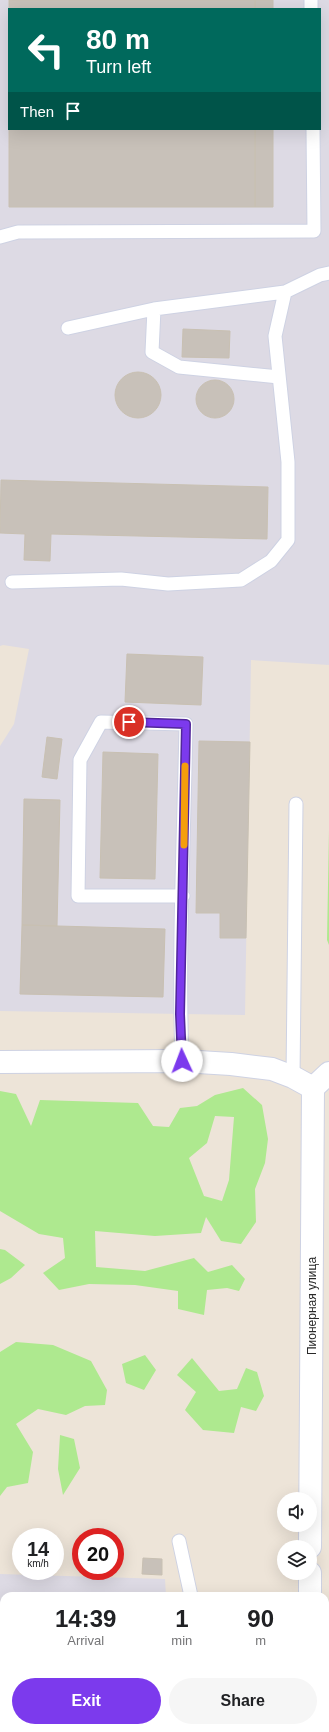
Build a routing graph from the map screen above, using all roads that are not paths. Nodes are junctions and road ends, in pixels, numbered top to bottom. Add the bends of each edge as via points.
1 (313, 130) edge
2 (0, 237) edge
3 (329, 273) edge
4 (285, 292) junction
5 (154, 309) junction
6 (68, 328) dead end
7 (279, 377) junction
8 (12, 582) dead end
9 (296, 804) dead end
10 (183, 896) junction
11 (182, 1061) junction
12 (0, 1062) edge
13 (329, 1073) edge
14 (293, 1077) junction
15 (313, 1088) junction
16 (310, 1540) edge
17 (179, 1541) dead end
18 (310, 1580) edge
19 (190, 1592) edge
20 (310, 1592) edge

1 - 2 lane via 314,231 18,232
3 - 4 lane
4 - 5 lane
4 - 7 lane via 275,336
5 - 6 lane
5 - 7 lane via 152,352 179,367
7 - 8 lane via 288,462 288,540 271,561 241,580 168,584 121,579
9 - 14 lane
10 - 10 lane via 186,724 101,722 80,760 78,896
10 - 11 lane via 180,1014
11 - 12 street
11 - 14 street via 231,1064 272,1070
13 - 15 street
14 - 15 street
15 - 16 street, Пионерная улица
17 - 19 lane
18 - 20 street

